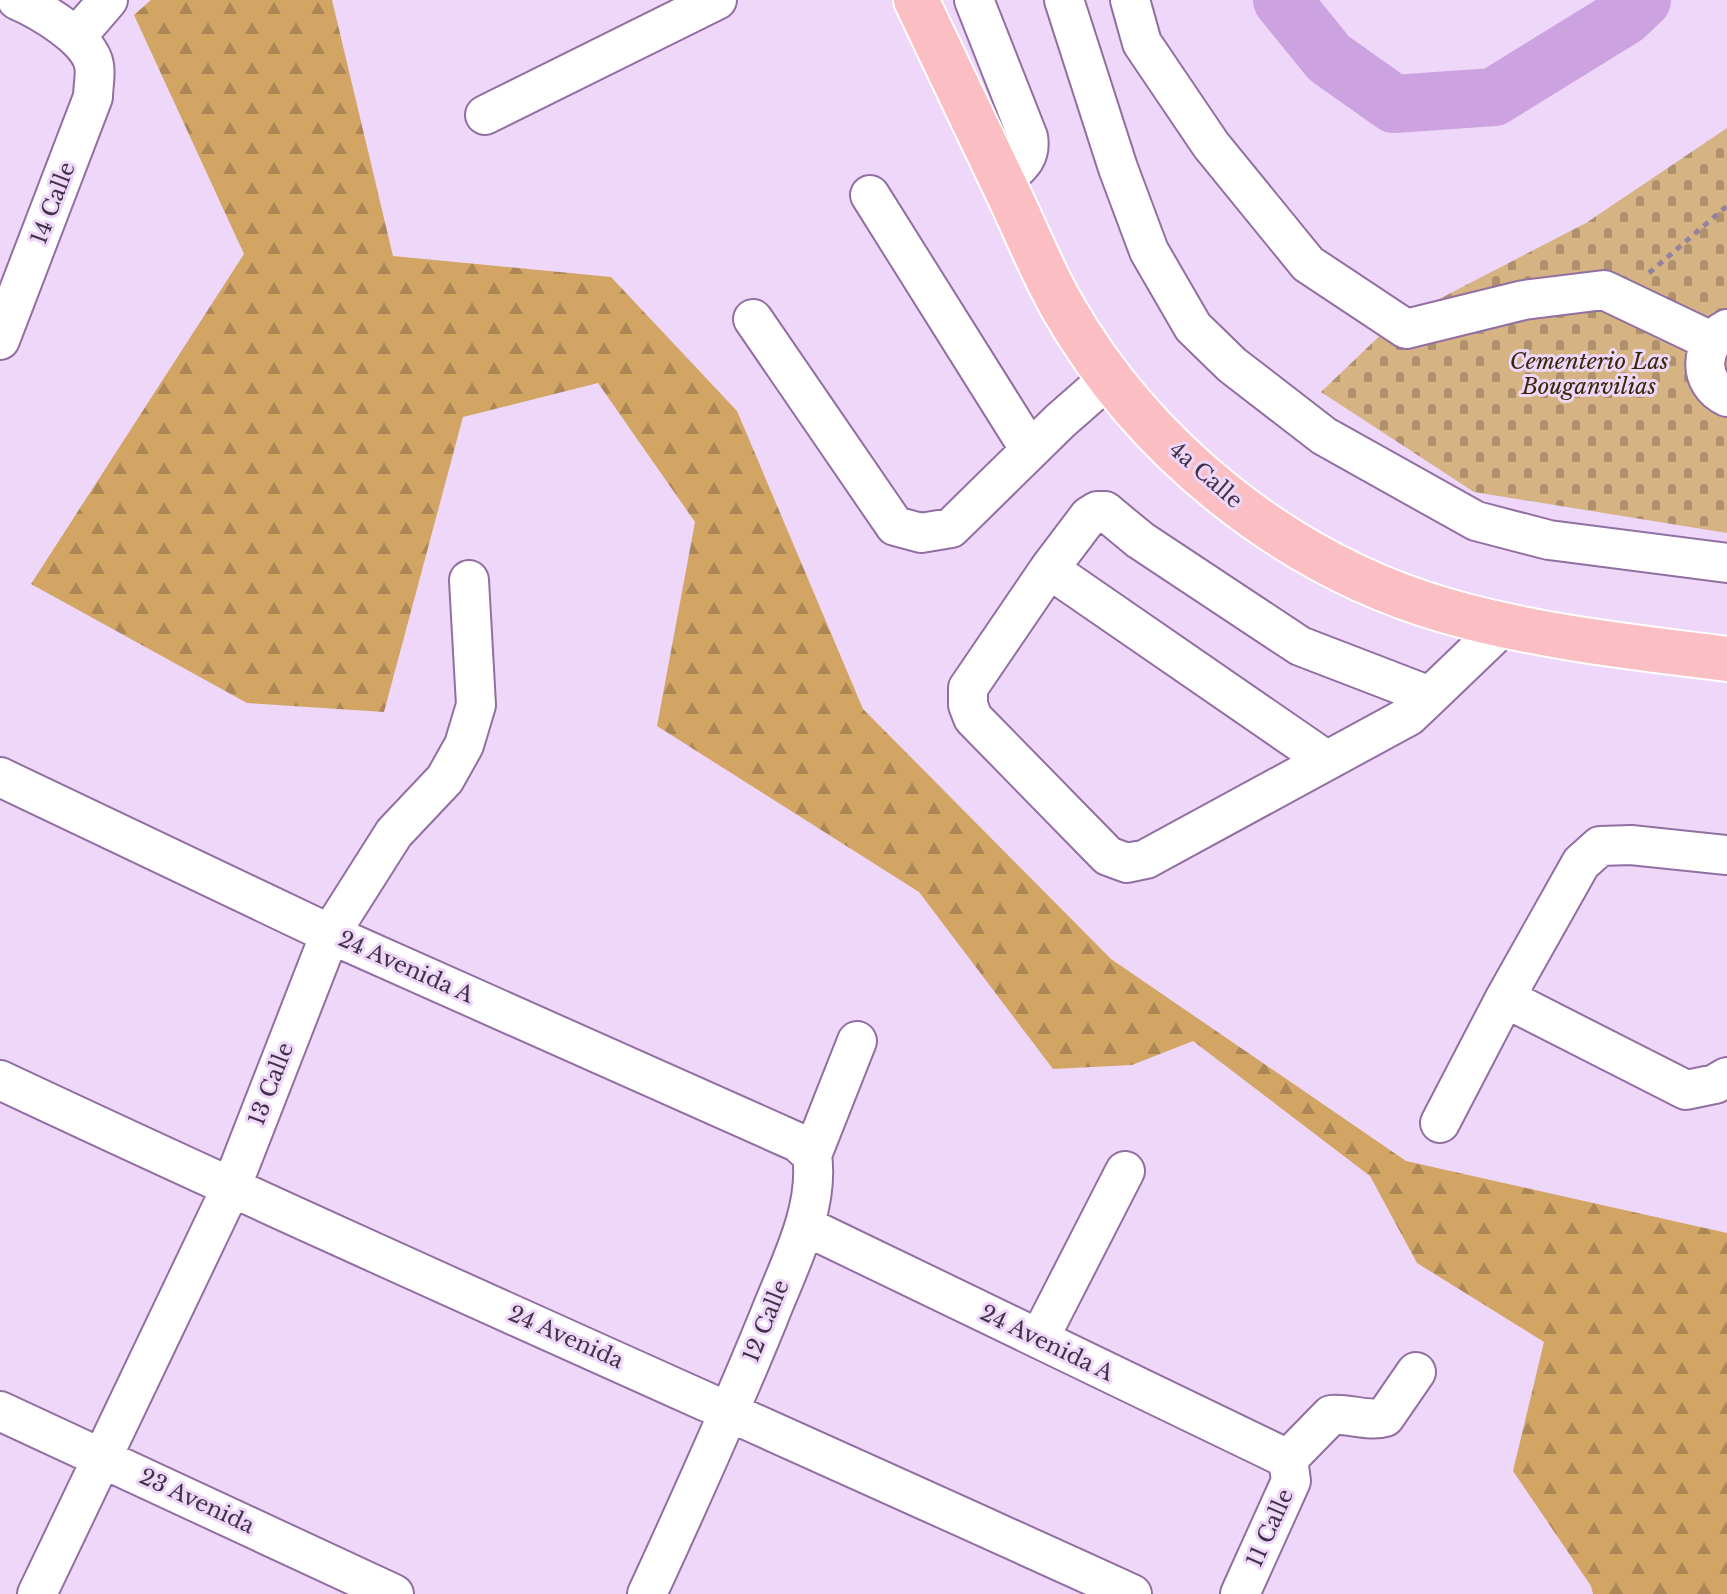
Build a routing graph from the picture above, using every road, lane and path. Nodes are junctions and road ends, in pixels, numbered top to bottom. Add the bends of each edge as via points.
1 (17, 0) edge
2 (108, 0) edge
3 (717, 0) edge
4 (916, 0) edge
5 (974, 0) edge
6 (1064, 0) edge
7 (1130, 0) edge
8 (85, 50) junction
9 (485, 115) dead end
10 (1003, 181) junction
11 (870, 195) dead end
12 (1727, 206) edge
13 (1620, 297) junction
14 (753, 319) dead end
15 (1719, 335) edge
16 (0, 340) edge
17 (1109, 378) junction
18 (1727, 397) edge
19 (1030, 450) junction
20 (1727, 563) edge
21 (1049, 569) junction
22 (469, 580) dead end
23 (1505, 624) junction
24 (1727, 659) edge
25 (1430, 696) junction
26 (1326, 760) junction
27 (0, 777) edge
28 (1727, 855) edge
29 (330, 934) junction
30 (1505, 998) junction
31 (857, 1041) dead end
32 (1727, 1077) edge
33 (0, 1080) edge
34 (1440, 1123) dead end
35 (812, 1155) junction
36 (1125, 1171) dead end
37 (231, 1188) junction
38 (805, 1226) junction
39 (1039, 1339) junction
40 (1416, 1372) dead end
41 (731, 1410) junction
42 (0, 1411) edge
43 (103, 1457) junction
44 (1288, 1459) junction
45 (37, 1594) edge
46 (394, 1594) edge
47 (647, 1594) edge
48 (1132, 1594) edge
49 (1240, 1594) edge

1 - 8 street via 36,8
2 - 8 street
3 - 9 street
4 - 10 main road, 4a Calle
5 - 10 street via 1030,149 1026,160
6 - 20 street via 1149,251 1193,327 1232,365 1324,436 1476,521 1549,540
7 - 13 street via 1142,43 1211,145 1308,264 1406,329 1524,300 1604,290
8 - 16 street, 14 Calle via 93,97
10 - 17 main road, 4a Calle via 1062,306
11 - 19 street
12 - 13 path
13 - 15 street
14 - 19 street via 895,526 921,533 951,528
15 - 18 street via 1706,352 1707,376
17 - 19 street
17 - 23 main road, 4a Calle via 1184,459 1278,533 1397,594
21 - 25 street via 1089,516 1105,511 1300,646
21 - 26 street
21 - 26 street via 968,688 968,705 973,718 1108,856 1127,863 1146,859
22 - 29 street, 13 Calle via 476,705 464,745 445,779 394,833
23 - 24 main road, 4a Calle
23 - 25 street
25 - 26 street via 1409,716
27 - 29 street, 24 Avenida A
28 - 30 street via 1600,846 1581,863
29 - 35 street, 24 Avenida A via 797,1142
29 - 37 street, 13 Calle
30 - 32 street via 1686,1090
30 - 34 street
31 - 35 street, 12 Calle
33 - 37 street, 24 Avenida
35 - 38 street, 12 Calle
36 - 39 street
37 - 41 street, 24 Avenida
37 - 43 street, 13 Calle
38 - 39 street, 24 Avenida A
38 - 41 street, 12 Calle
39 - 44 street, 24 Avenida A
40 - 44 street via 1385,1417 1331,1415
41 - 47 street, 12 Calle
41 - 48 street, 24 Avenida
42 - 43 street, 23 Avenida
43 - 45 street, 13 Calle
43 - 46 street, 23 Avenida
44 - 49 street, 11 Calle via 1291,1481

